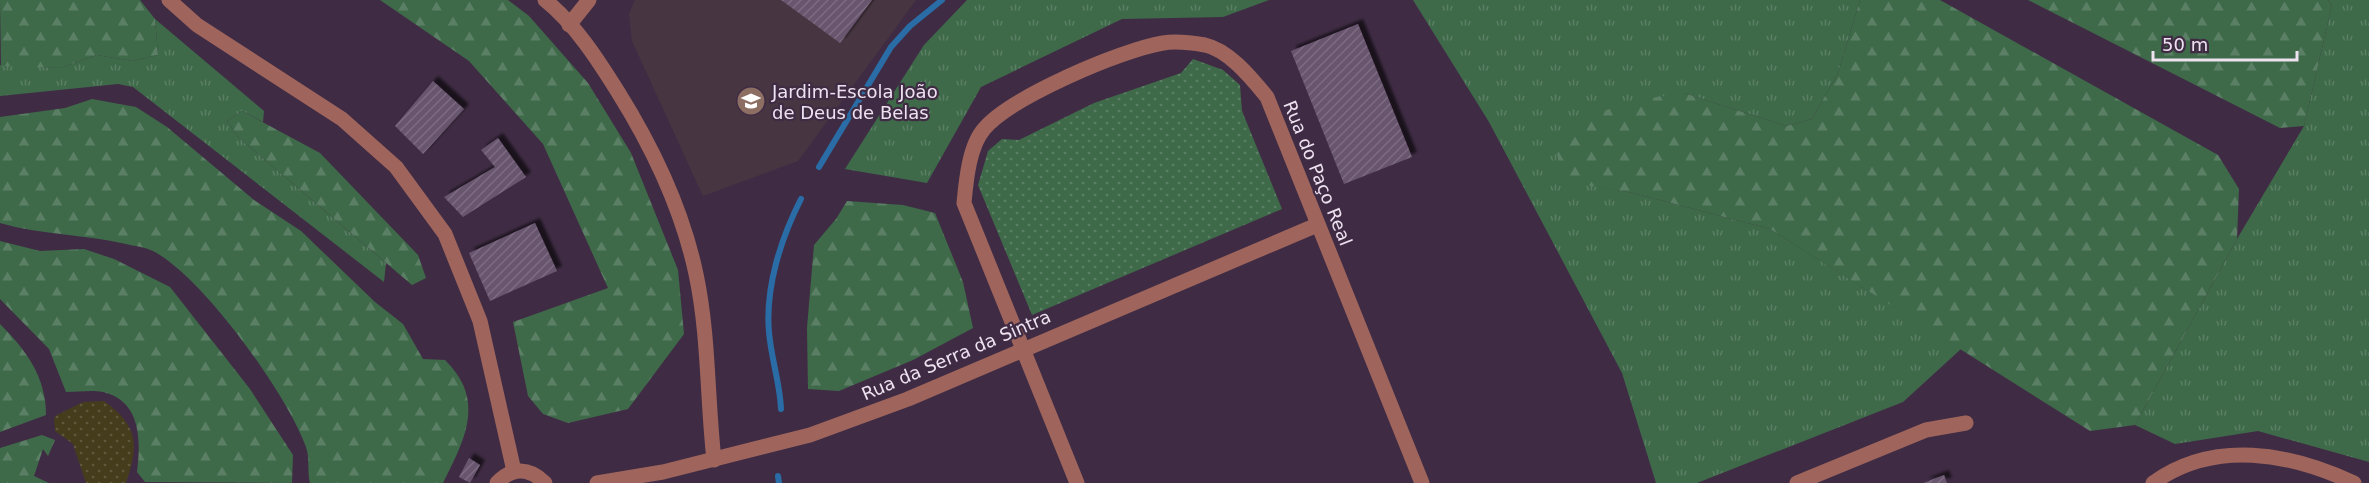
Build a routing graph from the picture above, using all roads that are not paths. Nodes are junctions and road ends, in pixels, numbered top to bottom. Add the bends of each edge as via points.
1 (169, 0) edge
2 (545, 0) edge
3 (589, 0) edge
4 (569, 25) junction
5 (1317, 225) junction
6 (1021, 350) junction
7 (1966, 423) dead end
8 (714, 460) junction
9 (514, 471) junction
10 (497, 483) edge
11 (544, 483) edge
12 (597, 483) edge
13 (1077, 483) edge
14 (1422, 483) edge
15 (1797, 483) edge
16 (2153, 483) edge
17 (2354, 483) edge

1 - 9 street via 197,25 342,119 396,167 445,234 480,321
2 - 4 street
3 - 4 street
4 - 8 street via 600,62 648,140 678,209 696,274
5 - 6 street, Rua da Serra da Sintra
5 - 6 street, Rua do Paço Real via 1267,97 1243,68 1207,45 1164,43 1099,63 1025,98 983,130 968,169 964,204
5 - 14 street, Rua do Paço Real
6 - 8 street, Rua da Serra da Sintra via 908,399 810,435
6 - 13 street, Rua do Paço Real
7 - 15 street via 1926,430
8 - 12 street, Rua da Serra da Sintra
9 - 10 street
9 - 11 street via 525,470
16 - 17 street via 2166,473 2199,460 2242,453 2325,469

